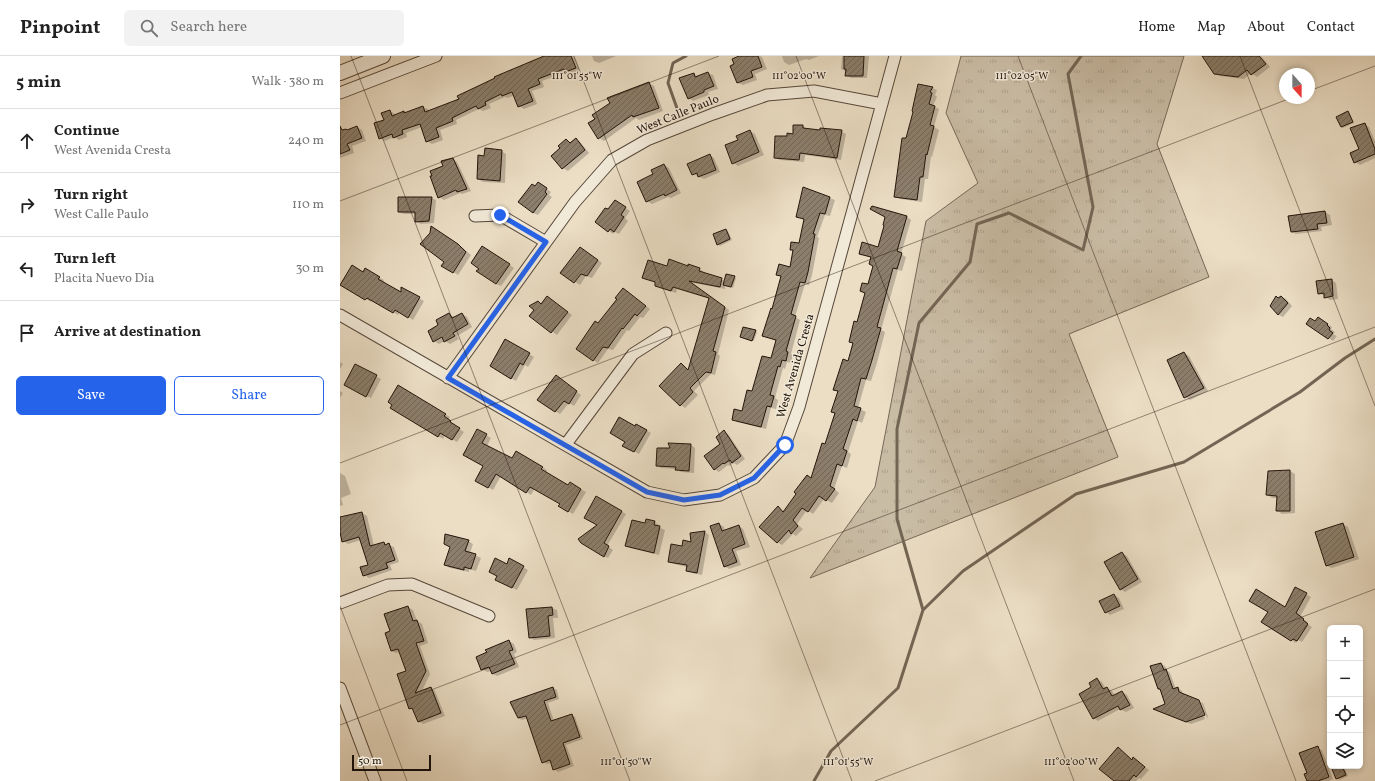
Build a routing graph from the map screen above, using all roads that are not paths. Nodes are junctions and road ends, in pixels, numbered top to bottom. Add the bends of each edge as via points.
1 (383, 56) edge
2 (436, 56) edge
3 (895, 56) edge
4 (340, 73) edge
5 (340, 93) edge
6 (882, 104) junction
7 (475, 216) dead end
8 (546, 242) junction
9 (340, 315) edge
10 (666, 333) dead end
11 (448, 378) junction
12 (566, 444) junction
13 (340, 604) edge
14 (489, 616) dead end
15 (340, 688) edge
16 (375, 781) edge

1 - 4 street
2 - 5 street
3 - 6 street, West Avenida Cresta
6 - 8 street, West Calle Paulo via 814,91 767,96 647,140 612,160 575,202
6 - 12 street, West Avenida Cresta via 799,407 785,445 754,478 720,495 684,500 647,492
7 - 8 street via 500,215
8 - 11 street, West Calle Paulo
9 - 11 street, West Avenida Cresta
10 - 12 street via 633,354
11 - 12 street, West Avenida Cresta
13 - 14 street via 388,585 412,584
15 - 16 street

